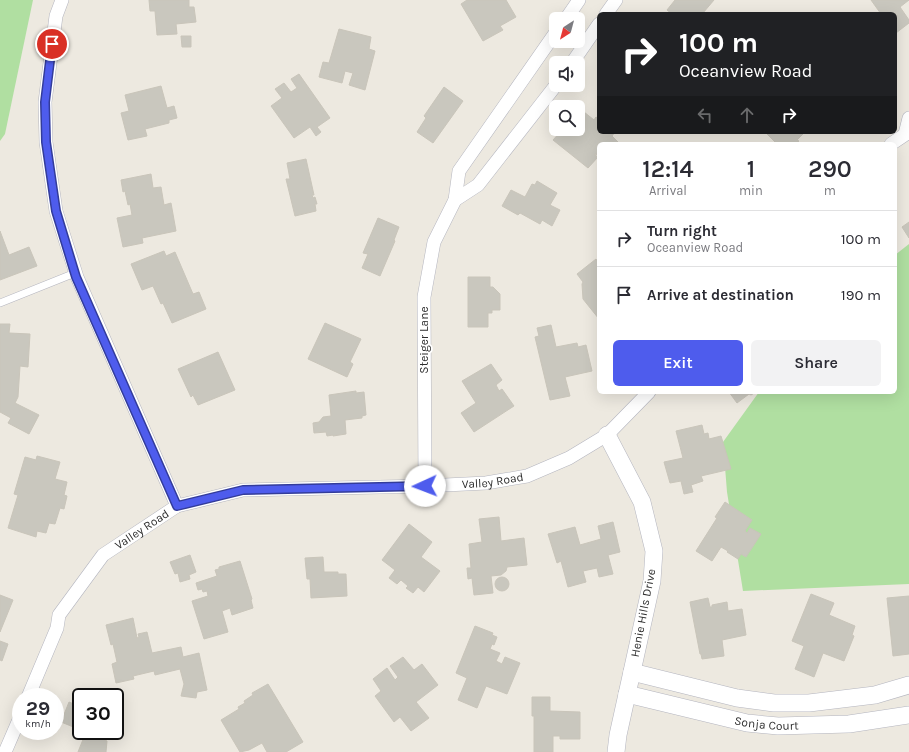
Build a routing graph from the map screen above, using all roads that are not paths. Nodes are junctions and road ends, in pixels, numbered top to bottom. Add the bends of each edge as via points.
1 (62, 0) edge
2 (579, 0) edge
3 (616, 0) edge
4 (571, 12) edge
5 (607, 12) edge
6 (597, 27) edge
7 (549, 42) edge
8 (577, 56) edge
9 (551, 92) edge
10 (909, 118) edge
11 (907, 133) edge
12 (894, 142) edge
13 (455, 200) junction
14 (75, 273) junction
15 (0, 303) edge
16 (647, 394) edge
17 (607, 435) junction
18 (425, 486) junction
19 (177, 506) junction
20 (632, 672) junction
21 (909, 685) edge
22 (32, 688) edge
23 (627, 694) junction
24 (909, 715) edge
25 (12, 737) edge
26 (6, 752) edge
27 (616, 752) edge

1 - 14 street via 56,16 45,102 46,142 56,211
2 - 4 street
3 - 5 street
6 - 8 street
7 - 13 street, Steiger Lane via 459,171
9 - 13 street via 478,185
10 - 11 street
11 - 12 street
13 - 18 street, Steiger Lane via 434,242 424,297
14 - 15 lane
14 - 19 street
16 - 17 street, Valley Road
17 - 18 street, Valley Road via 569,458 527,476 486,483
17 - 20 street, Henie Hills Drive via 642,502 654,551 652,581
18 - 19 street, Valley Road via 243,490
19 - 22 street, Valley Road via 103,555 59,615 57,628
20 - 21 street, Sonja Court via 737,698 774,703 809,704 874,695
20 - 23 street, Henie Hills Drive
23 - 24 street, Sonja Court via 747,722 778,726 849,724
23 - 27 street, Henie Hills Drive
25 - 26 street

